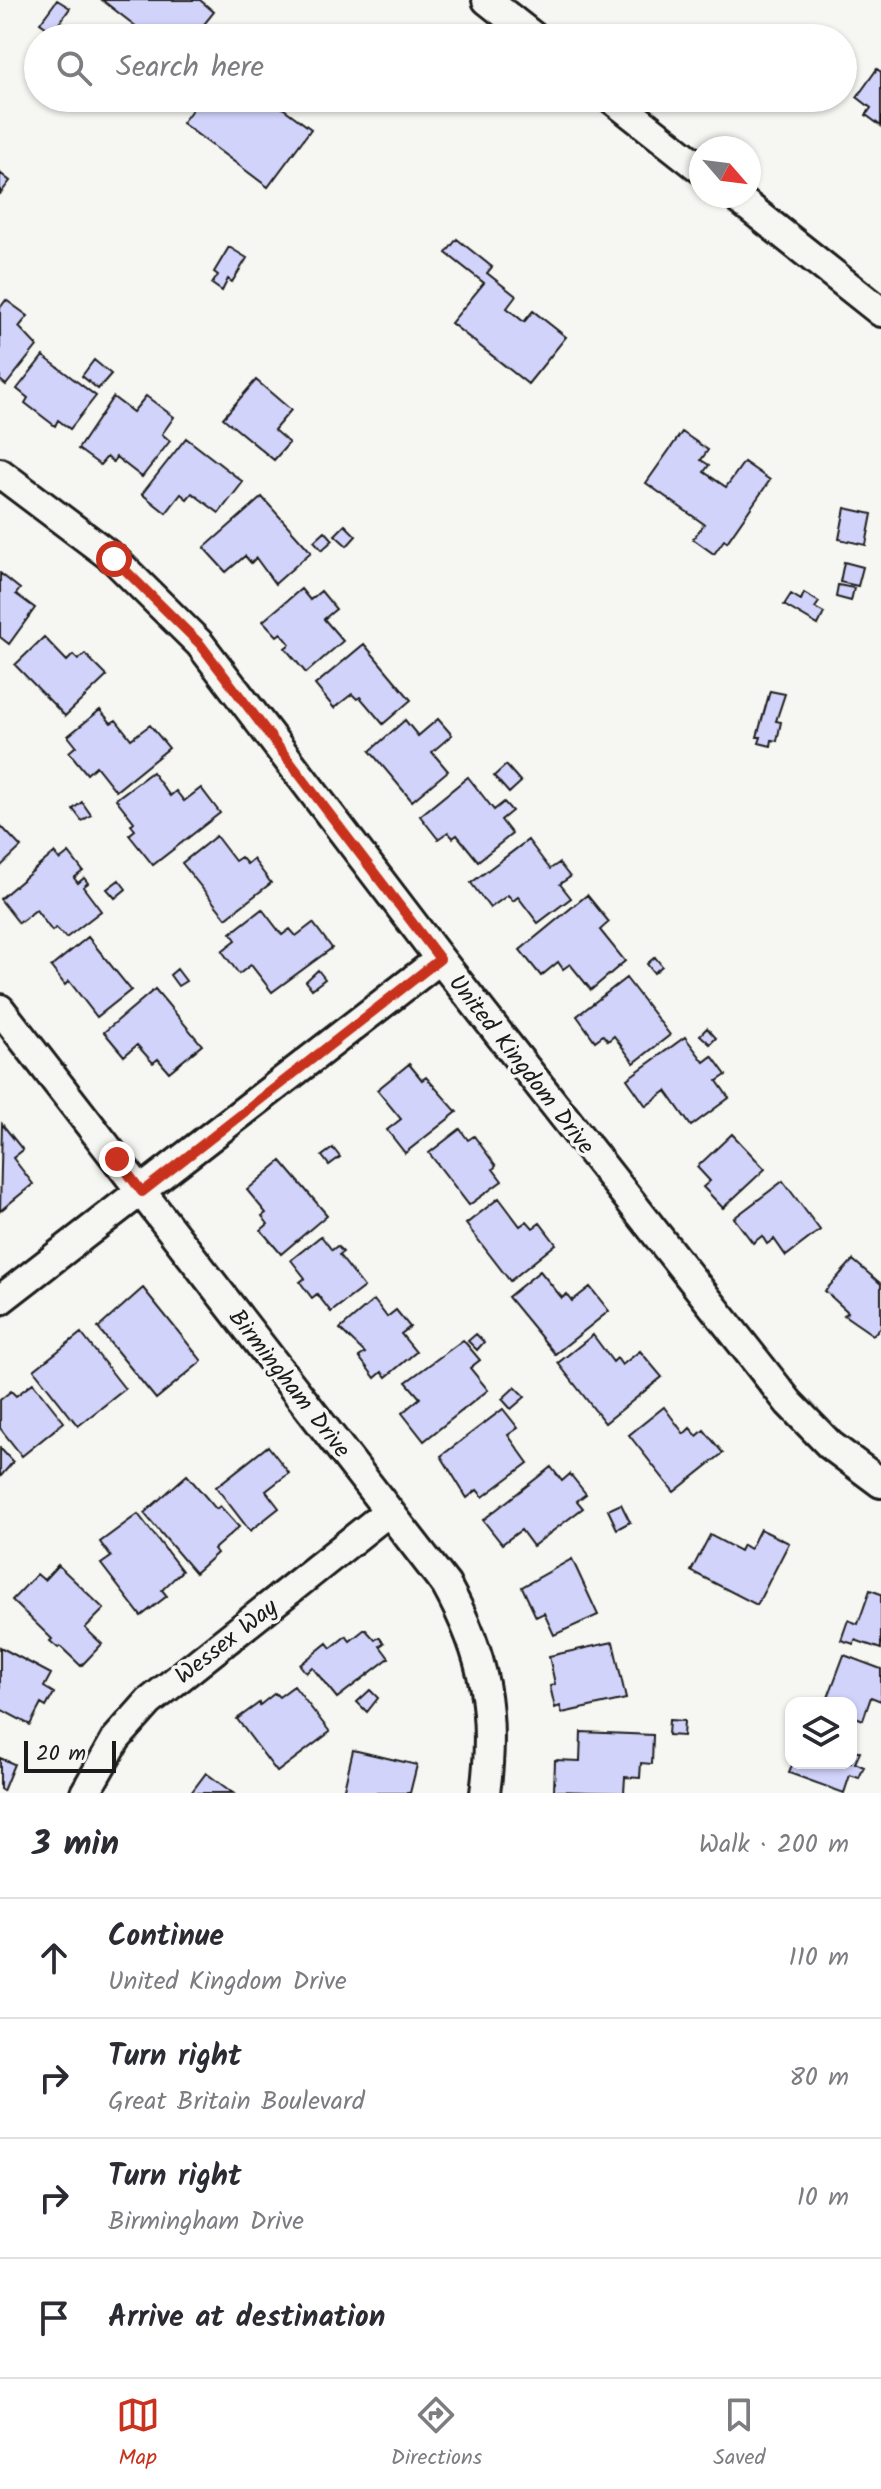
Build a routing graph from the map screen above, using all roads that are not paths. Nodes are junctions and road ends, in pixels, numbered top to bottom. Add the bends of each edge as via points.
1 (487, 0) edge
2 (517, 24) edge
3 (629, 112) edge
4 (689, 160) edge
5 (750, 208) edge
6 (881, 312) edge
7 (0, 473) edge
8 (440, 959) junction
9 (0, 1009) edge
10 (142, 1192) junction
11 (0, 1300) edge
12 (881, 1483) edge
13 (389, 1511) junction
14 (85, 1793) edge
15 (485, 1793) edge

1 - 2 street
3 - 4 street
5 - 6 street
7 - 8 street, United Kingdom Drive via 114,559 200,644
8 - 10 street
8 - 12 street, United Kingdom Drive via 789,1403 830,1445
9 - 10 street, Birmingham Drive
10 - 11 street
10 - 13 street, Birmingham Drive
13 - 14 street, Wessex Way via 149,1702 116,1739
13 - 15 street, Birmingham Drive via 446,1585 478,1652 489,1709

